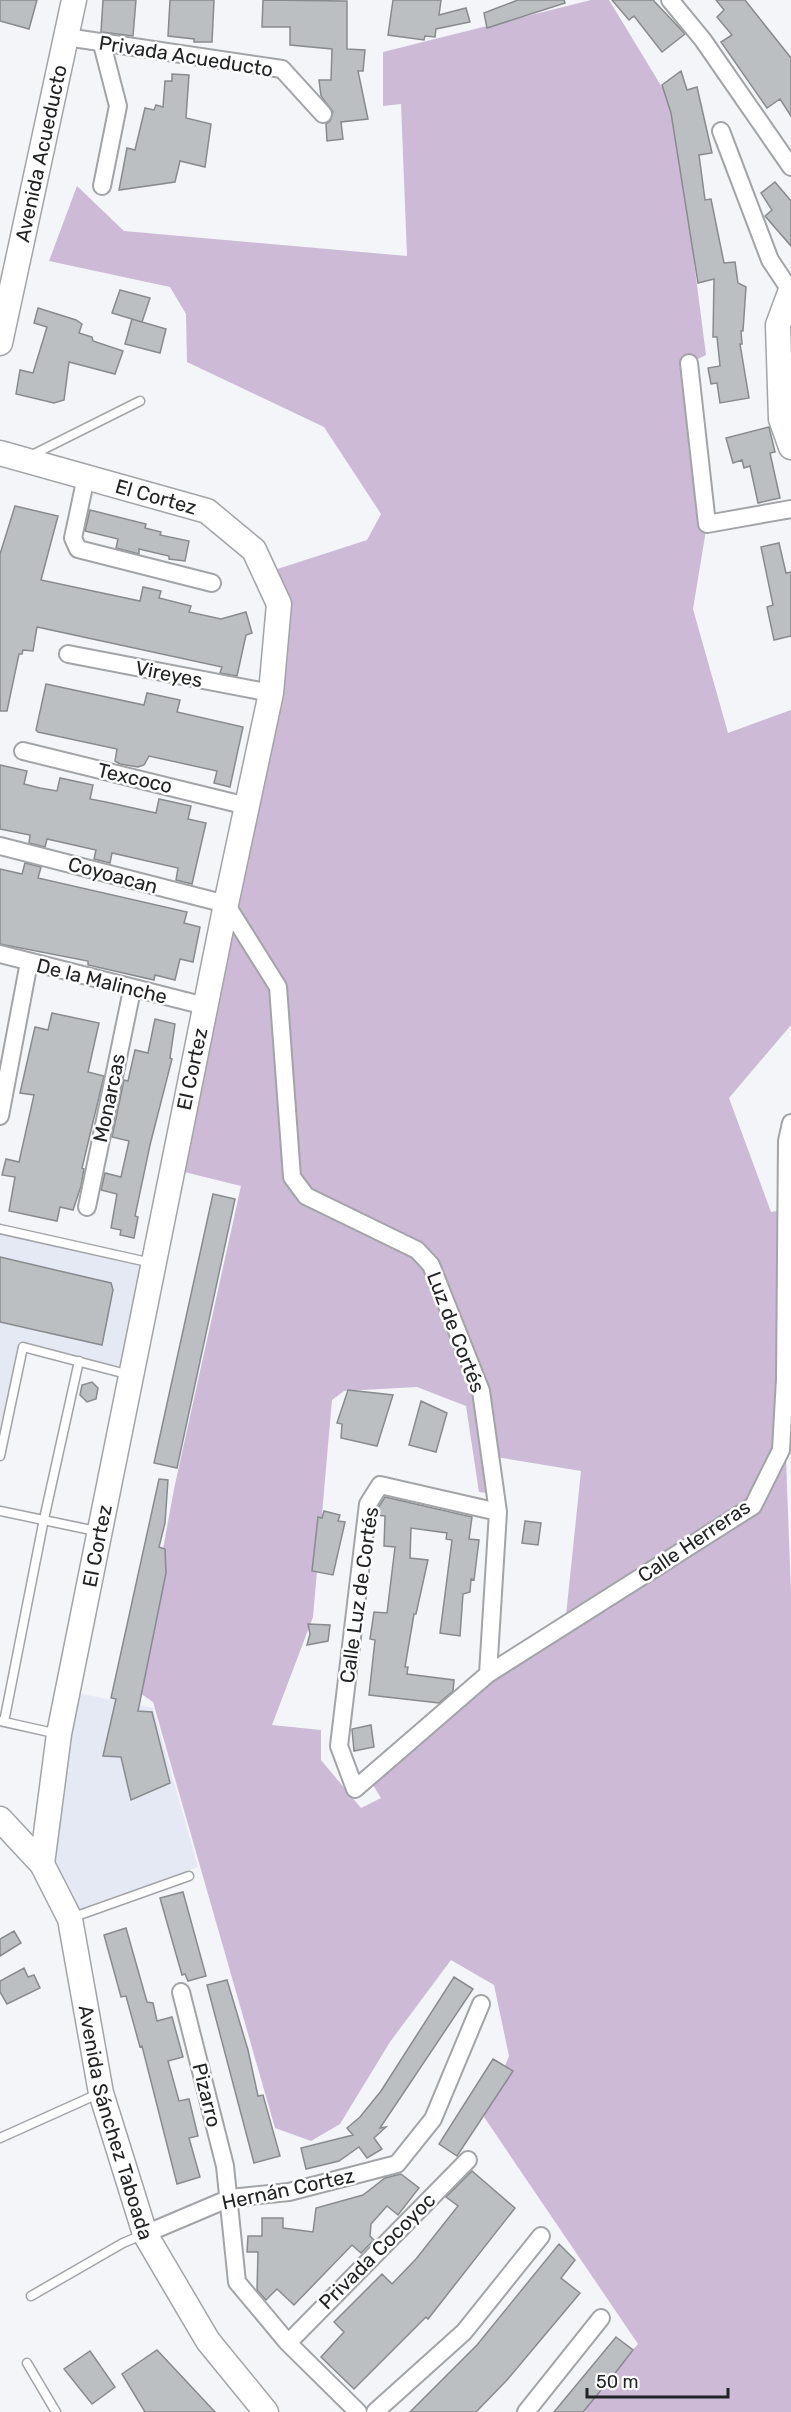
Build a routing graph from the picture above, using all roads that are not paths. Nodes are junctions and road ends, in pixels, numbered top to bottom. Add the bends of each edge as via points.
1 (74, 0) edge
2 (670, 0) edge
3 (66, 37) junction
4 (102, 44) junction
5 (323, 114) dead end
6 (721, 131) dead end
7 (791, 167) edge
8 (102, 186) dead end
9 (790, 290) edge
10 (0, 343) edge
11 (690, 363) dead end
12 (140, 401) dead end
13 (791, 447) edge
14 (0, 453) edge
15 (24, 459) junction
16 (86, 477) junction
17 (791, 509) edge
18 (212, 583) dead end
19 (68, 654) dead end
20 (271, 693) junction
21 (23, 751) dead end
22 (247, 806) junction
23 (0, 846) edge
24 (226, 904) junction
25 (0, 954) edge
26 (29, 962) junction
27 (132, 990) junction
28 (205, 1006) junction
29 (0, 1116) edge
30 (791, 1123) edge
31 (87, 1207) dead end
32 (790, 1210) edge
33 (0, 1229) edge
34 (153, 1263) junction
35 (79, 1361) junction
36 (130, 1375) junction
37 (788, 1383) edge
38 (0, 1456) edge
39 (0, 1510) edge
40 (498, 1512) junction
41 (44, 1519) junction
42 (100, 1532) junction
43 (488, 1674) junction
44 (2, 1721) edge
45 (59, 1734) junction
46 (355, 1789) joint
47 (0, 1819) edge
48 (42, 1864) junction
49 (189, 1876) dead end
50 (70, 1919) junction
51 (181, 1992) dead end
52 (481, 2004) dead end
53 (101, 2092) junction
54 (0, 2138) edge
55 (468, 2160) dead end
56 (230, 2198) junction
57 (145, 2234) junction
58 (541, 2236) dead end
59 (31, 2296) dead end
60 (601, 2318) dead end
61 (288, 2343) junction
62 (27, 2363) dead end
63 (56, 2412) edge
64 (266, 2412) edge
65 (358, 2412) edge
66 (375, 2412) edge
67 (526, 2412) edge

1 - 3 street, Avenida Acueducto
2 - 7 street via 703,39
3 - 4 street, Privada Acueducto
3 - 10 street, Avenida Acueducto
4 - 5 street, Privada Acueducto via 282,69
4 - 8 street via 118,106
6 - 9 street via 770,260
9 - 13 street via 778,325 781,419
11 - 17 street via 707,524
12 - 15 lane
14 - 15 street, El Cortez
15 - 16 street, El Cortez
16 - 18 street via 73,538 78,549
16 - 20 street, El Cortez via 207,510 254,550 279,604
19 - 20 street, Vireyes
20 - 22 street, El Cortez
21 - 22 street, Texcoco
22 - 24 street, El Cortez
23 - 24 street, Coyoacan
24 - 28 street, El Cortez
24 - 40 street, Luz de Cortés via 278,987 292,1177 306,1196 417,1250 431,1265 481,1391
25 - 26 street, De la Malinche
26 - 27 street, De la Malinche
26 - 29 street
27 - 28 street, De la Malinche
27 - 31 street, Monarcas
28 - 34 street, El Cortez
30 - 32 street, Calle Herreras via 787,1141
32 - 37 street, Calle Herreras
33 - 34 lane
34 - 36 street, El Cortez
35 - 36 lane
35 - 38 lane via 23,1347
35 - 41 lane
36 - 42 street, El Cortez
37 - 43 street, Calle Herreras via 781,1450 753,1506
39 - 41 lane
40 - 43 street, Luz de Cortés
40 - 46 street, Calle Luz de Cortés via 380,1485 368,1504 339,1746
41 - 42 lane
41 - 44 lane
42 - 45 street, El Cortez
43 - 46 street, Calle Herreras
44 - 45 lane
45 - 48 street, El Cortez
47 - 48 street, Avenida Sánchez Taboada
48 - 50 street, Avenida Sánchez Taboada
49 - 50 lane
50 - 53 street, Avenida Sánchez Taboada
51 - 56 street, Pizarro
52 - 56 street, Hernán Cortez via 433,2119 397,2164 290,2192
53 - 54 lane
53 - 57 street, Avenida Sánchez Taboada
55 - 61 street, Privada Cocoyoc
56 - 57 street, Hernán Cortez
56 - 61 street, Pizarro via 237,2282
57 - 59 lane
57 - 64 street, Avenida Sánchez Taboada via 208,2341
58 - 66 street via 464,2332
60 - 67 street
61 - 65 street, Pizarro
62 - 63 lane

